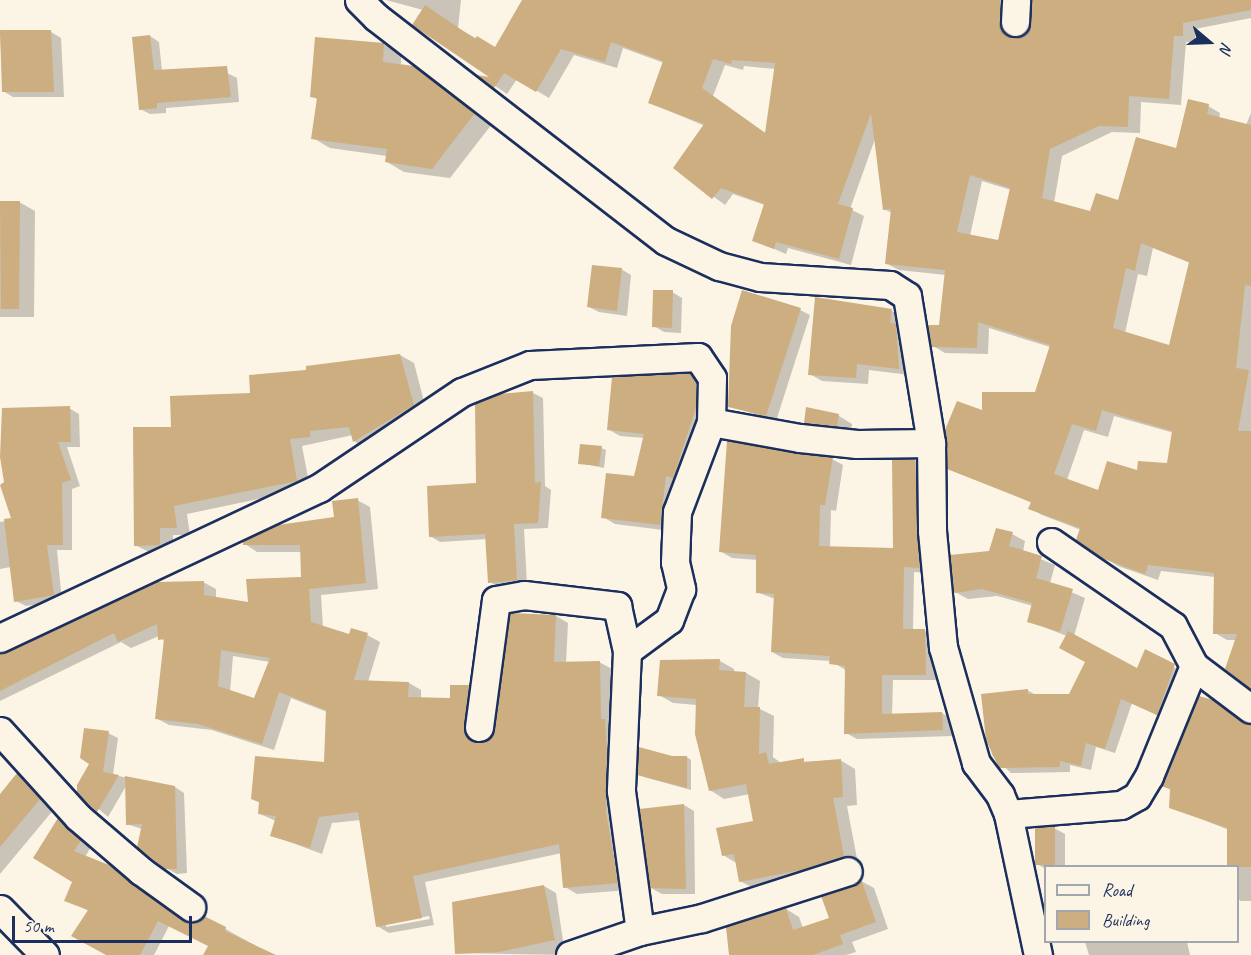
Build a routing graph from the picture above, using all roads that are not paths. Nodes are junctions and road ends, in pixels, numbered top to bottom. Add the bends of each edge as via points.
1 (359, 0) edge
2 (711, 422) junction
3 (931, 443) junction
4 (1052, 542) dead end
5 (0, 638) edge
6 (627, 651) junction
7 (1194, 666) junction
8 (1251, 709) edge
9 (480, 728) dead end
10 (0, 731) edge
11 (1008, 814) junction
12 (848, 871) dead end
13 (191, 906) dead end
14 (0, 909) edge
15 (640, 931) junction
16 (45, 955) edge
17 (570, 955) edge
18 (1038, 955) edge

1 - 3 street via 666,241 719,266 760,278 890,285 907,296
2 - 3 street via 857,444
2 - 5 street via 712,378 698,357 530,365 462,392 319,488
2 - 6 street via 677,512 675,562 681,589 669,620
3 - 11 street via 932,531 943,647 976,763 1000,795
4 - 7 street via 1173,626
6 - 9 street via 617,606 524,595 496,600
6 - 15 street via 621,791
7 - 8 street
7 - 11 street via 1137,796 1121,805
10 - 13 street via 78,817 141,871
11 - 18 street
12 - 15 street via 702,918
14 - 16 street
15 - 17 street

